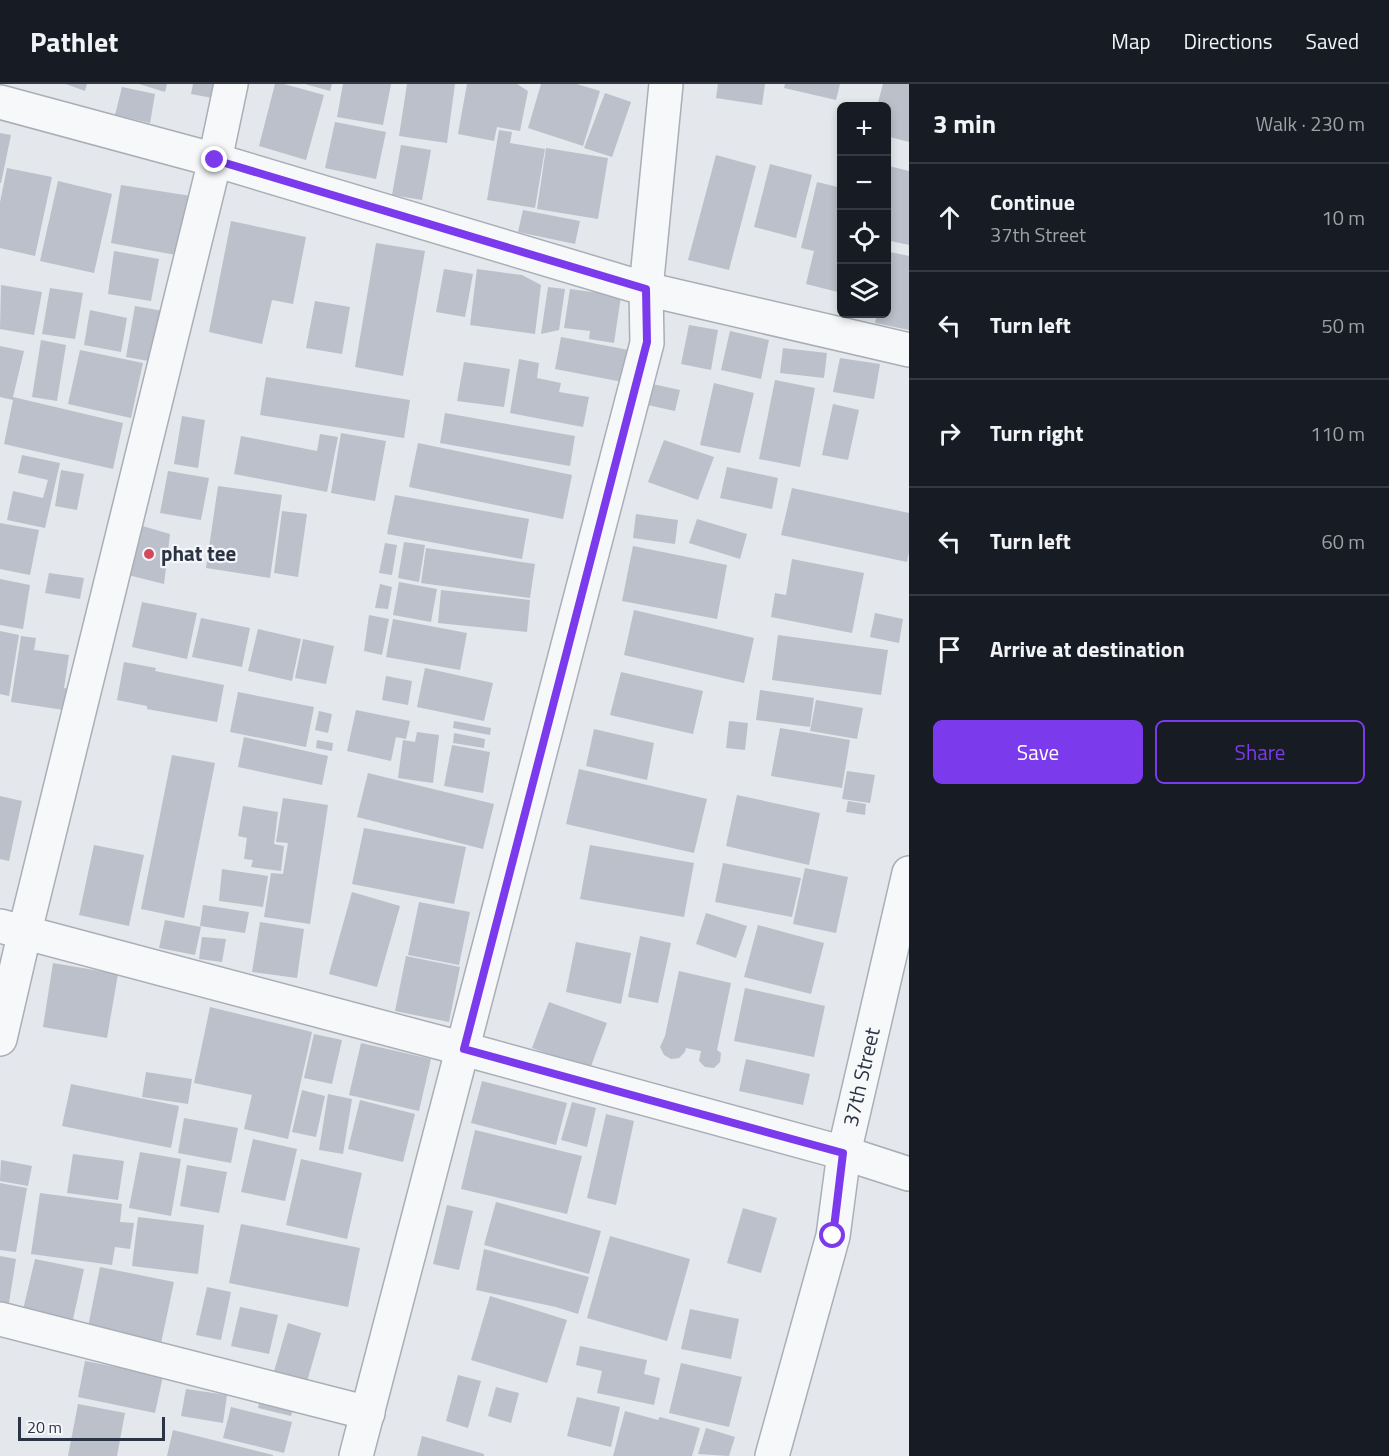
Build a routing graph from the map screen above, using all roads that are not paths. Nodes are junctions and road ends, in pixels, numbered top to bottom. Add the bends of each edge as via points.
1 (231, 84) edge
2 (666, 84) edge
3 (0, 102) edge
4 (215, 160) junction
5 (646, 289) junction
6 (909, 350) edge
7 (909, 873) edge
8 (12, 928) edge
9 (0, 1038) edge
10 (464, 1049) junction
11 (843, 1153) junction
12 (909, 1174) edge
13 (0, 1319) edge
14 (368, 1413) junction
15 (356, 1456) edge
16 (772, 1456) edge

1 - 4 street
2 - 5 street
3 - 4 street
4 - 5 street
4 - 8 street
5 - 6 street
5 - 10 street via 647,342
7 - 11 street, 37th Street
8 - 9 street
8 - 10 street
10 - 11 street
10 - 14 street
11 - 12 street
11 - 16 street, 37th Street via 833,1236
13 - 14 street
14 - 15 street

